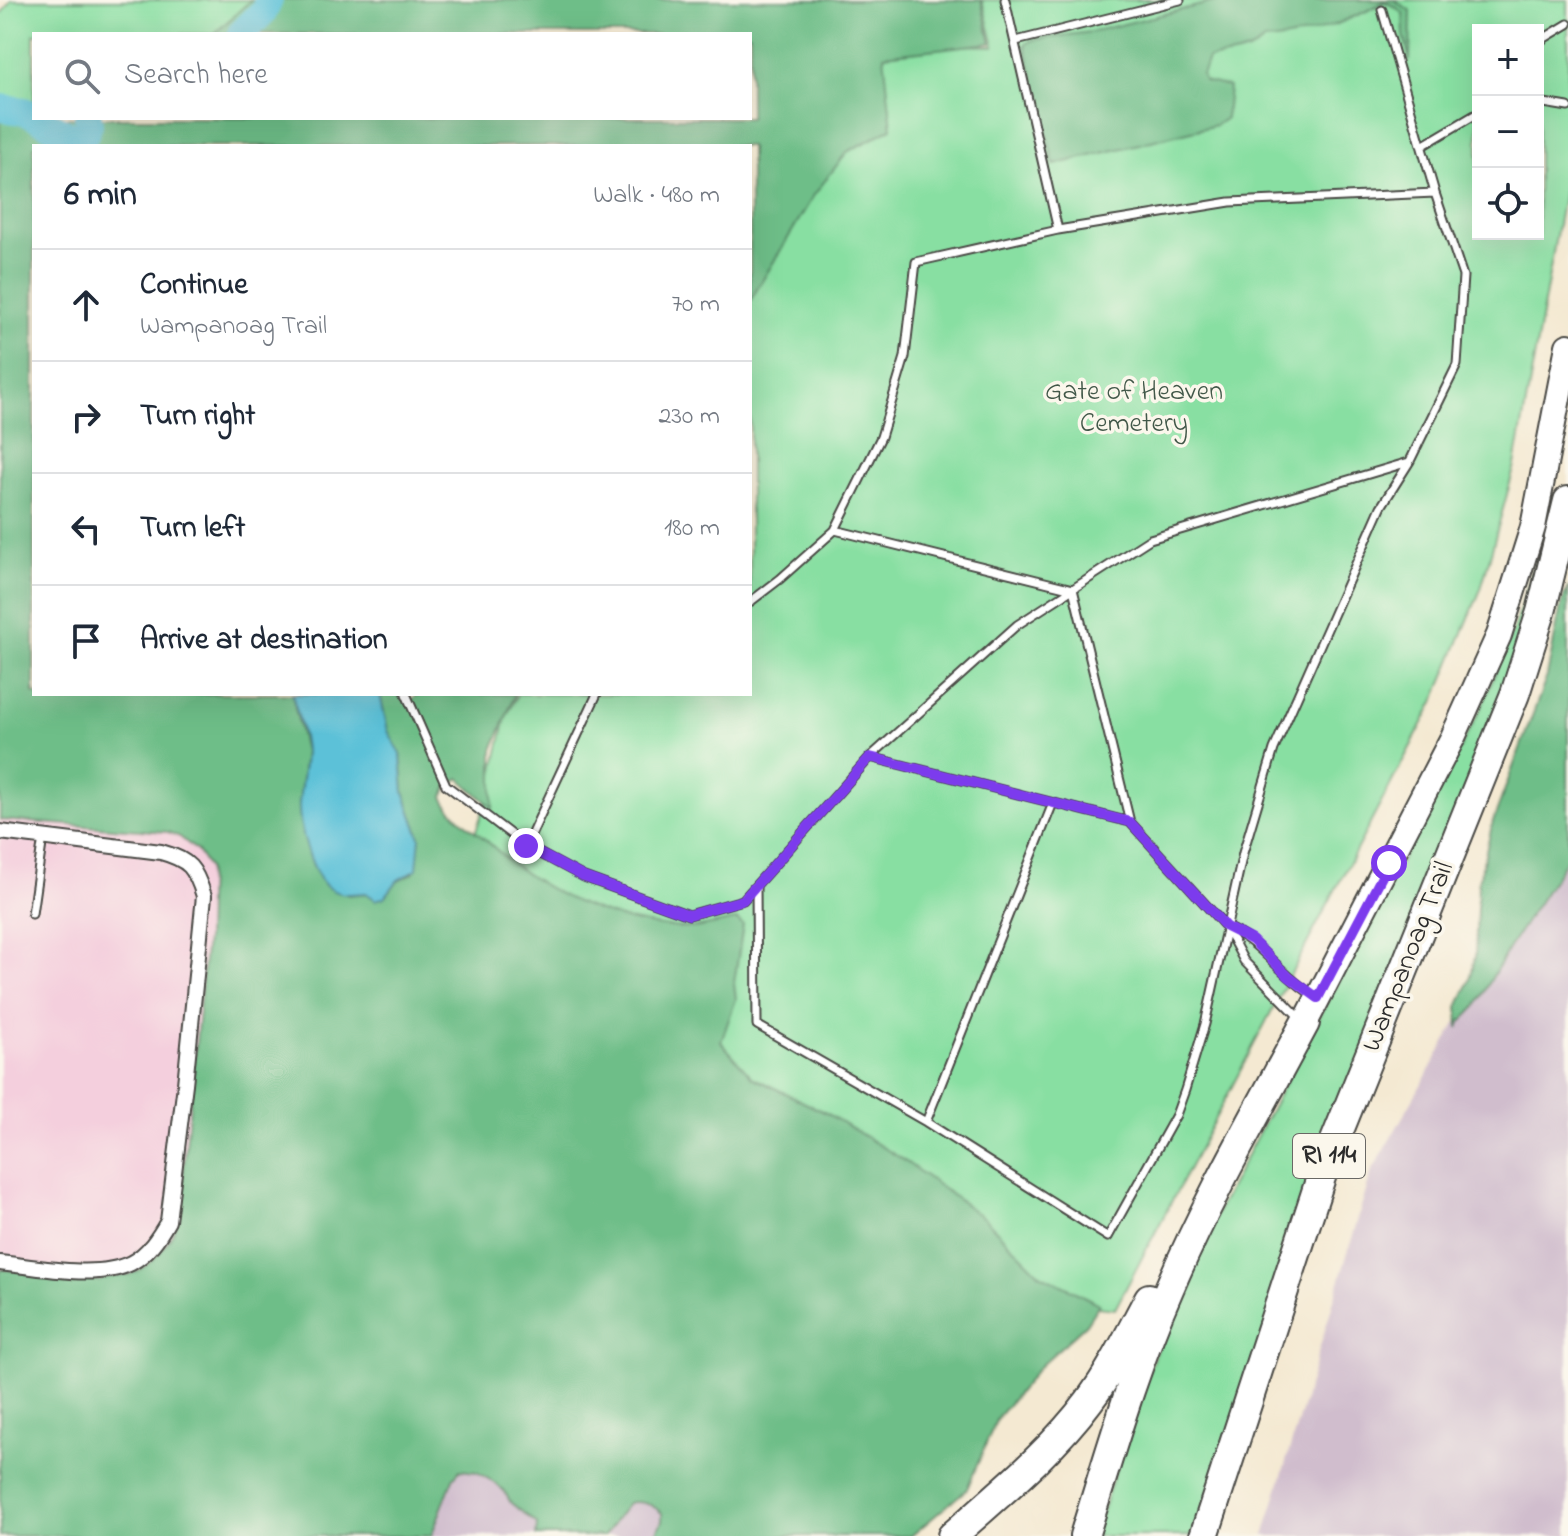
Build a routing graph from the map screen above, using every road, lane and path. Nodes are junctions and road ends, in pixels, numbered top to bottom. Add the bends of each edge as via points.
1 (1005, 0) edge
2 (1180, 0) edge
3 (1382, 10) dead end
4 (1568, 24) edge
5 (1544, 38) edge
6 (1016, 41) junction
7 (1544, 103) edge
8 (1568, 107) edge
9 (1472, 117) edge
10 (1422, 146) junction
11 (1435, 193) junction
12 (1058, 230) junction
13 (1568, 346) edge
14 (1410, 461) junction
15 (1568, 501) edge
16 (835, 530) junction
17 (1073, 589) junction
18 (752, 600) edge
19 (407, 696) edge
20 (596, 696) edge
21 (870, 757) junction
22 (1053, 803) junction
23 (1130, 822) junction
24 (0, 832) edge
25 (43, 837) junction
26 (526, 846) junction
27 (756, 885) junction
28 (32, 914) dead end
29 (1226, 927) junction
30 (1311, 1011) junction
31 (926, 1122) junction
32 (1230, 1164) junction
33 (0, 1263) edge
34 (1244, 1412) junction
35 (952, 1536) edge
36 (1084, 1536) edge
37 (1204, 1536) edge
38 (1218, 1536) edge

1 - 6 lane
2 - 6 lane
3 - 10 lane
4 - 5 lane
6 - 12 lane
7 - 8 lane
9 - 10 lane
10 - 11 lane
11 - 12 lane via 1230,202
11 - 14 lane via 1463,276 1457,365
12 - 16 lane via 916,262 905,357 881,437
13 - 30 main road, Wampanoag Trail / RI 114 via 1533,527 1499,635 1453,737
14 - 17 lane via 1150,539
14 - 29 lane via 1381,507 1274,749
15 - 34 highway, Wampanoag Trail / RI 114 via 1515,694 1324,1168
16 - 17 lane
16 - 18 lane
17 - 21 lane via 1017,625
17 - 23 lane
19 - 26 lane via 446,785
20 - 26 lane
21 - 22 lane
21 - 27 lane
22 - 23 lane
22 - 31 lane
23 - 29 lane
24 - 25 street
25 - 28 lane
25 - 33 street via 161,852 194,868 204,896 187,1068 168,1221 143,1254 129,1264 97,1272
26 - 27 lane via 584,877 689,915 743,900
27 - 31 lane via 757,1025
29 - 30 lane via 1252,940 1289,977
29 - 30 lane via 1244,961
29 - 31 lane via 1205,1024 1176,1115 1108,1237
30 - 32 highway, Wampanoag Trail / RI 114
32 - 35 highway, RI 114 via 1092,1398 1047,1448
32 - 36 highway via 1162,1305
34 - 37 highway, RI 114
34 - 38 highway

